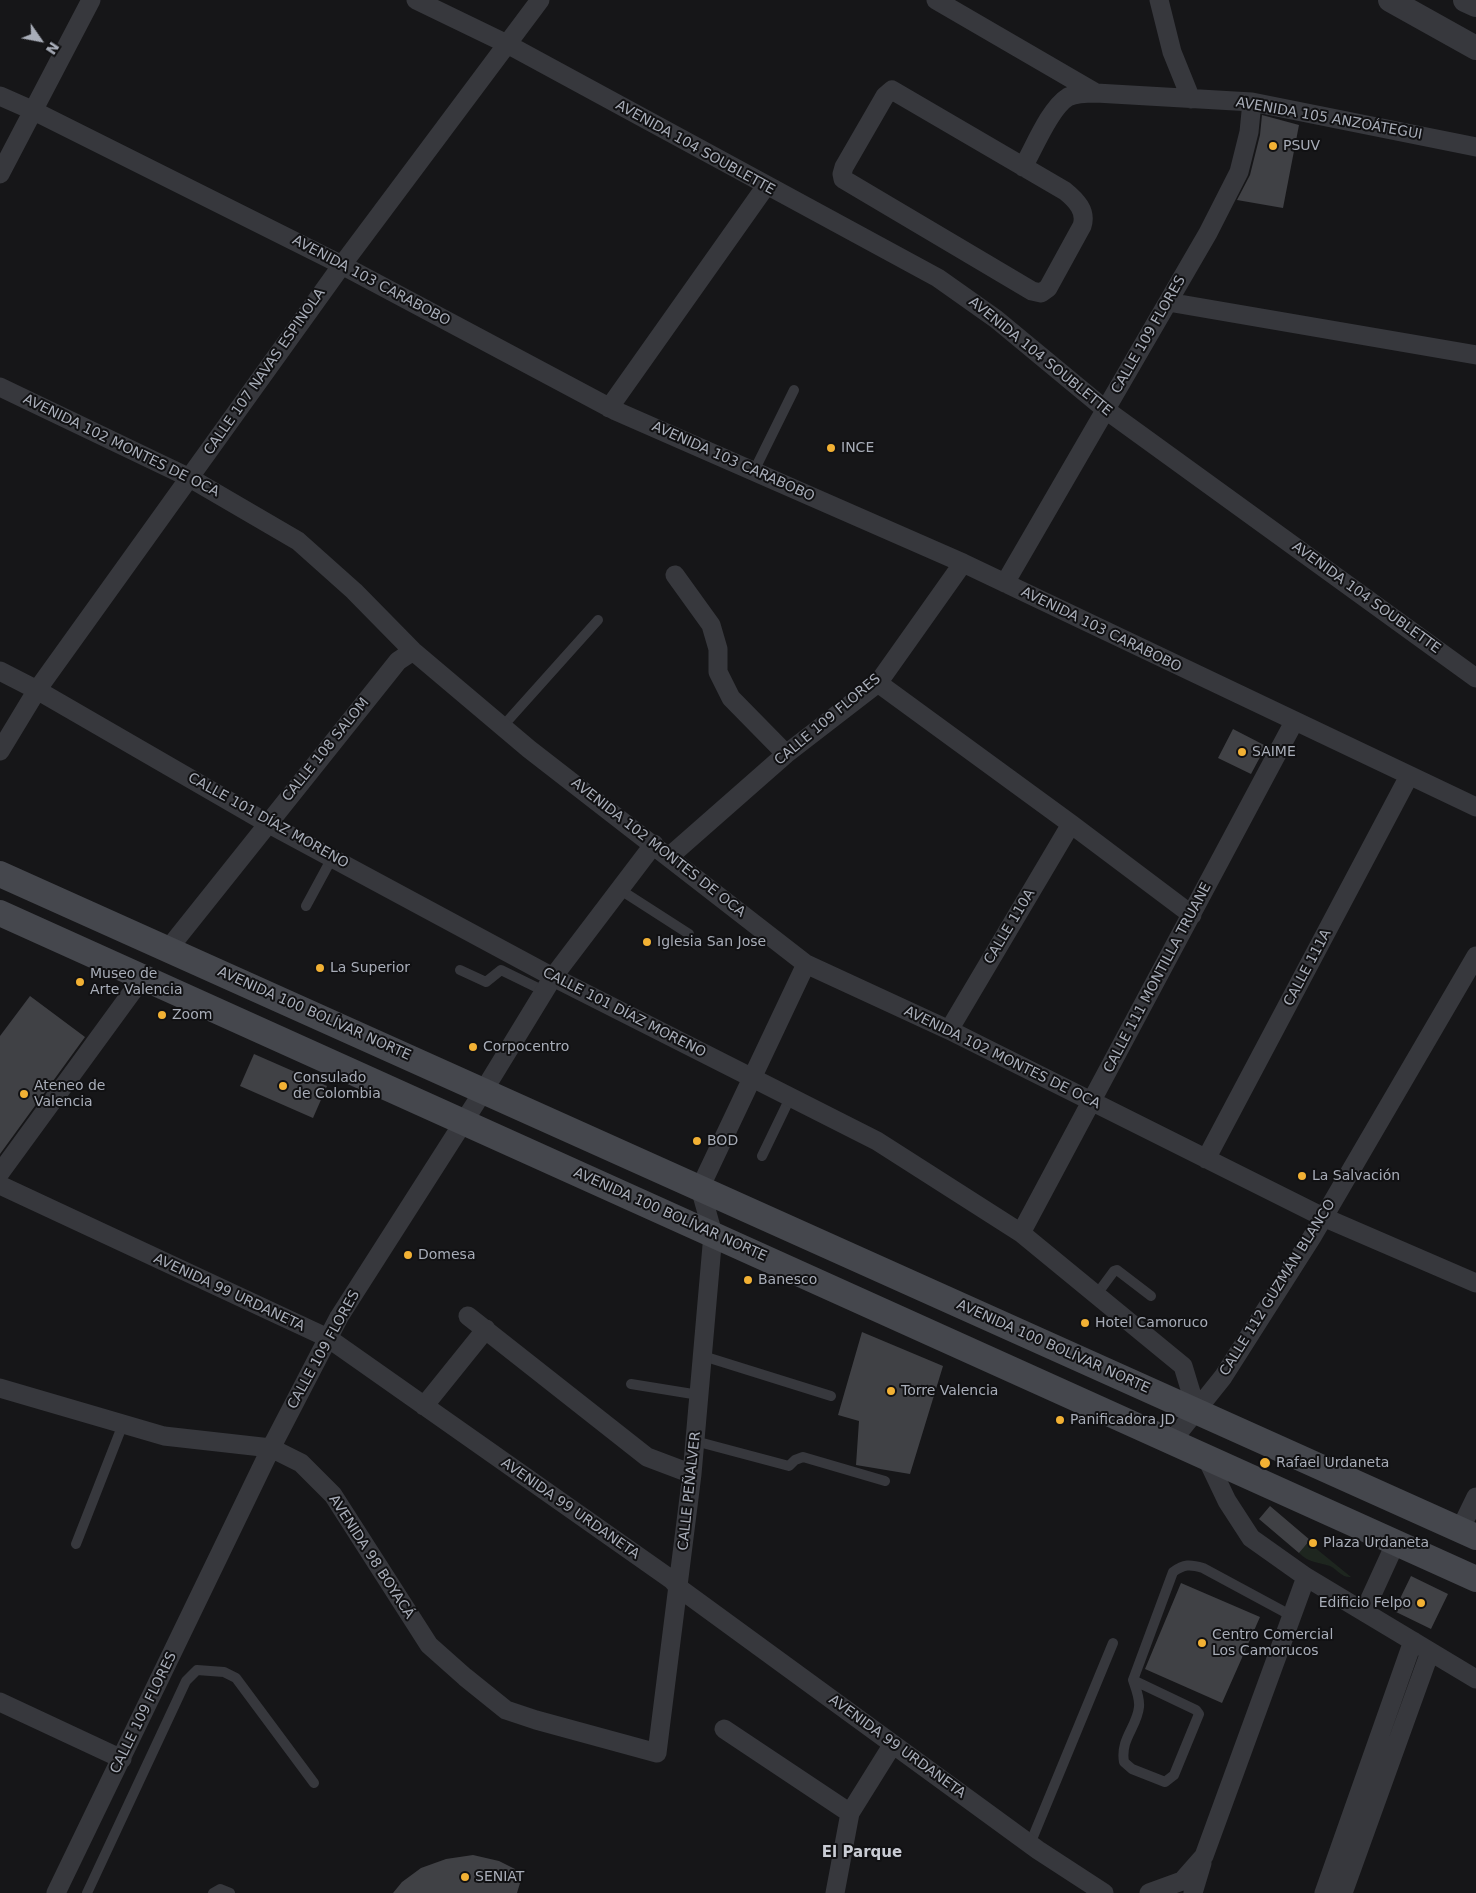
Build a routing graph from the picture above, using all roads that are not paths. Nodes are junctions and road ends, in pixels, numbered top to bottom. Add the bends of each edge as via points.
1 (91, 0) edge
2 (416, 0) edge
3 (540, 0) edge
4 (936, 0) edge
5 (1159, 0) edge
6 (1390, 0) edge
7 (1465, 0) edge
8 (1414, 4) edge
9 (1476, 5) edge
10 (1476, 32) edge
11 (506, 44) junction
12 (1476, 48) edge
13 (1096, 93) junction
14 (0, 96) edge
15 (1191, 99) junction
16 (1252, 102) junction
17 (34, 111) junction
18 (1476, 147) edge
19 (1023, 167) junction
20 (0, 174) edge
21 (766, 186) junction
22 (342, 265) junction
23 (1168, 302) junction
24 (1476, 355) edge
25 (0, 387) edge
26 (794, 390) dead end
27 (609, 408) junction
28 (1106, 410) junction
29 (754, 471) junction
30 (190, 478) junction
31 (962, 563) junction
32 (675, 575) dead end
33 (1005, 584) junction
34 (598, 620) dead end
35 (413, 650) junction
36 (0, 671) edge
37 (1476, 678) edge
38 (878, 683) junction
39 (37, 690) junction
40 (1294, 722) junction
41 (503, 726) junction
42 (0, 751) edge
43 (786, 754) junction
44 (1409, 776) junction
45 (1476, 807) edge
46 (267, 823) junction
47 (1071, 824) junction
48 (654, 844) junction
49 (670, 856) junction
50 (332, 858) junction
51 (0, 874) edge
52 (619, 889) junction
53 (306, 906) dead end
54 (0, 913) edge
55 (1192, 914) junction
56 (689, 934) dead end
57 (169, 948) junction
58 (806, 964) junction
59 (1473, 967) edge
60 (460, 970) dead end
61 (142, 977) junction
62 (549, 984) junction
63 (949, 1030) junction
64 (751, 1079) junction
65 (484, 1090) junction
66 (790, 1098) junction
67 (1092, 1102) junction
68 (463, 1122) junction
69 (762, 1156) dead end
70 (1206, 1159) junction
71 (0, 1173) edge
72 (0, 1186) edge
73 (700, 1188) junction
74 (1323, 1217) junction
75 (1021, 1233) junction
76 (713, 1234) junction
77 (1476, 1283) edge
78 (1097, 1294) junction
79 (1151, 1296) dead end
80 (468, 1316) dead end
81 (486, 1329) junction
82 (328, 1338) junction
83 (703, 1356) junction
84 (631, 1384) dead end
85 (0, 1388) edge
86 (699, 1395) junction
87 (831, 1396) dead end
88 (424, 1406) junction
89 (1197, 1412) junction
90 (123, 1424) junction
91 (695, 1441) junction
92 (1171, 1442) junction
93 (271, 1448) junction
94 (1206, 1456) junction
95 (692, 1474) junction
96 (885, 1480) dead end
97 (1476, 1497) edge
98 (1468, 1533) edge
99 (1396, 1542) junction
100 (76, 1544) dead end
101 (1306, 1577) junction
102 (1476, 1579) edge
103 (679, 1588) junction
104 (1364, 1612) junction
105 (1292, 1616) junction
106 (1413, 1641) junction
107 (1112, 1643) dead end
108 (1430, 1652) junction
109 (1476, 1679) edge
110 (1133, 1680) junction
111 (0, 1702) edge
112 (724, 1729) dead end
113 (893, 1744) junction
114 (659, 1747) joint
115 (122, 1759) junction
116 (314, 1783) dead end
117 (850, 1814) junction
118 (1030, 1844) junction
119 (1204, 1856) junction
120 (56, 1893) edge
121 (87, 1893) edge
122 (213, 1893) edge
123 (230, 1893) edge
124 (835, 1893) edge
125 (1104, 1893) edge
126 (1149, 1893) edge
127 (1193, 1893) edge
128 (1324, 1893) edge
129 (1343, 1893) edge

1 - 17 street
2 - 11 street, AVENIDA 104 SOUBLETTE
3 - 11 street, CALLE 107 NAVAS ESPINOLA
4 - 13 street, AVENIDA 105 ANZOÁTEGUI
5 - 15 street via 1172,52
6 - 12 street
7 - 9 street
8 - 10 street
11 - 21 street, AVENIDA 104 SOUBLETTE
11 - 22 street, CALLE 107 NAVAS ESPINOLA
13 - 15 street, AVENIDA 105 ANZOÁTEGUI
13 - 19 street via 1076,94 1058,106
14 - 17 street, AVENIDA 103 CARABOBO
15 - 16 street, AVENIDA 105 ANZOÁTEGUI
16 - 18 street, AVENIDA 105 ANZOÁTEGUI
16 - 23 street, CALLE 109 FLORES via 1240,172
17 - 20 street
17 - 22 street, AVENIDA 103 CARABOBO
19 - 19 street via 892,90 885,96 842,174 843,179 1032,291 1041,293 1048,288 1082,226 1083,216 1065,191
21 - 27 street
21 - 28 street, AVENIDA 104 SOUBLETTE via 938,278 996,319
22 - 27 street, AVENIDA 103 CARABOBO
22 - 30 street, CALLE 107 NAVAS ESPINOLA
23 - 24 street
23 - 28 street, CALLE 109 FLORES
25 - 30 street, AVENIDA 102 MONTES DE OCA
26 - 29 lane
27 - 29 street, AVENIDA 103 CARABOBO
28 - 33 street, CALLE 109 FLORES
28 - 37 street, AVENIDA 104 SOUBLETTE
29 - 31 street, AVENIDA 103 CARABOBO
30 - 35 street, AVENIDA 102 MONTES DE OCA via 298,541
30 - 39 street, CALLE 107 NAVAS ESPINOLA
31 - 33 street, AVENIDA 103 CARABOBO
31 - 38 street, CALLE 109 FLORES
32 - 43 street via 711,625 718,648 718,672 731,698
33 - 40 street, AVENIDA 103 CARABOBO
34 - 41 lane
35 - 41 street, AVENIDA 102 MONTES DE OCA
35 - 46 street, CALLE 108 SALOM via 398,661
36 - 39 street, CALLE 101 DÍAZ MORENO
38 - 43 street, CALLE 109 FLORES
38 - 47 street
39 - 42 street, CALLE 107 NAVAS ESPINOLA
39 - 46 street, CALLE 101 DÍAZ MORENO
40 - 44 street, AVENIDA 103 CARABOBO
40 - 55 street, CALLE 111 MONTILLA TRUANE
41 - 48 street, AVENIDA 102 MONTES DE OCA
43 - 49 street, CALLE 109 FLORES
44 - 45 street, AVENIDA 103 CARABOBO
44 - 70 street, CALLE 111A
46 - 50 street, CALLE 101 DÍAZ MORENO
46 - 57 street, CALLE 108 SALOM
47 - 55 street
47 - 63 street, CALLE 110A
48 - 49 street, AVENIDA 102 MONTES DE OCA
48 - 52 street, CALLE 109 FLORES
49 - 58 street, AVENIDA 102 MONTES DE OCA
50 - 53 lane
50 - 62 street, CALLE 101 DÍAZ MORENO
51 - 57 main road, AVENIDA 100 BOLÍVAR NORTE
52 - 56 lane
52 - 62 street, CALLE 109 FLORES
54 - 61 main road, AVENIDA 100 BOLÍVAR NORTE
55 - 67 street, CALLE 111 MONTILLA TRUANE
57 - 65 main road, AVENIDA 100 BOLÍVAR NORTE
58 - 63 street, AVENIDA 102 MONTES DE OCA
58 - 64 street
59 - 74 street, CALLE 112 GUZMÁN BLANCO
60 - 62 lane via 486,982 501,970
61 - 68 main road, AVENIDA 100 BOLÍVAR NORTE
61 - 71 street
62 - 64 street, CALLE 101 DÍAZ MORENO
62 - 65 street, CALLE 109 FLORES
63 - 67 street, AVENIDA 102 MONTES DE OCA
64 - 66 street, CALLE 101 DÍAZ MORENO
64 - 73 street
65 - 68 street, CALLE 109 FLORES
65 - 73 main road, AVENIDA 100 BOLÍVAR NORTE
66 - 69 lane
66 - 75 street, CALLE 101 DÍAZ MORENO via 877,1141
67 - 70 street, AVENIDA 102 MONTES DE OCA
67 - 75 street, CALLE 111 MONTILLA TRUANE
68 - 76 main road, AVENIDA 100 BOLÍVAR NORTE
68 - 82 street, CALLE 109 FLORES
70 - 74 street, AVENIDA 102 MONTES DE OCA
72 - 82 street, AVENIDA 99 URDANETA
73 - 76 street
73 - 89 main road, AVENIDA 100 BOLÍVAR NORTE
74 - 77 street, AVENIDA 102 MONTES DE OCA
74 - 89 street, CALLE 112 GUZMÁN BLANCO via 1235,1358
75 - 78 street, CALLE 101 DÍAZ MORENO
76 - 83 street, CALLE PEÑALVER
76 - 92 main road, AVENIDA 100 BOLÍVAR NORTE
78 - 79 lane via 1114,1270 1118,1270
78 - 89 street, CALLE 101 DÍAZ MORENO via 1183,1366
80 - 81 street
81 - 88 street
81 - 95 street via 647,1457
82 - 88 street, AVENIDA 99 URDANETA
82 - 93 street, CALLE 109 FLORES
83 - 86 street, CALLE PEÑALVER
83 - 87 lane
84 - 86 lane
85 - 90 street, AVENIDA 98 BOYACÁ
86 - 91 street, CALLE PEÑALVER
88 - 103 street, AVENIDA 99 URDANETA
89 - 92 street, CALLE 112 GUZMÁN BLANCO
89 - 98 main road, AVENIDA 100 BOLÍVAR NORTE
90 - 93 street, AVENIDA 98 BOYACÁ via 164,1436
90 - 100 lane
91 - 95 street, CALLE PEÑALVER
91 - 96 lane via 789,1466 803,1457
92 - 94 main road, AVENIDA 100 BOLÍVAR NORTE
93 - 114 street, AVENIDA 98 BOYACÁ via 301,1463 333,1495 429,1645 506,1710 655,1753
93 - 115 street, CALLE 109 FLORES
94 - 99 main road, AVENIDA 100 BOLÍVAR NORTE
94 - 101 street via 1227,1501 1251,1538
95 - 103 street, CALLE PEÑALVER
97 - 98 street
99 - 102 main road, AVENIDA 100 BOLÍVAR NORTE
99 - 104 street
101 - 104 street
101 - 105 street
103 - 113 street, AVENIDA 99 URDANETA
103 - 114 street, CALLE PEÑALVER
104 - 106 street
105 - 110 lane via 1203,1568 1190,1564 1181,1566 1173,1572
105 - 119 street
106 - 108 street
106 - 128 street
107 - 118 lane
108 - 109 street
108 - 129 street
110 - 110 lane via 1139,1707 1122,1751 1124,1762 1132,1769 1165,1782 1174,1775 1199,1714
111 - 115 street
112 - 117 street
113 - 117 street
113 - 118 street, AVENIDA 99 URDANETA
115 - 120 street, CALLE 109 FLORES
116 - 121 lane via 236,1678 224,1672 197,1670 186,1681
117 - 124 street
118 - 125 street, AVENIDA 99 URDANETA
119 - 126 street via 1182,1881
119 - 127 street
122 - 123 lane via 220,1889

